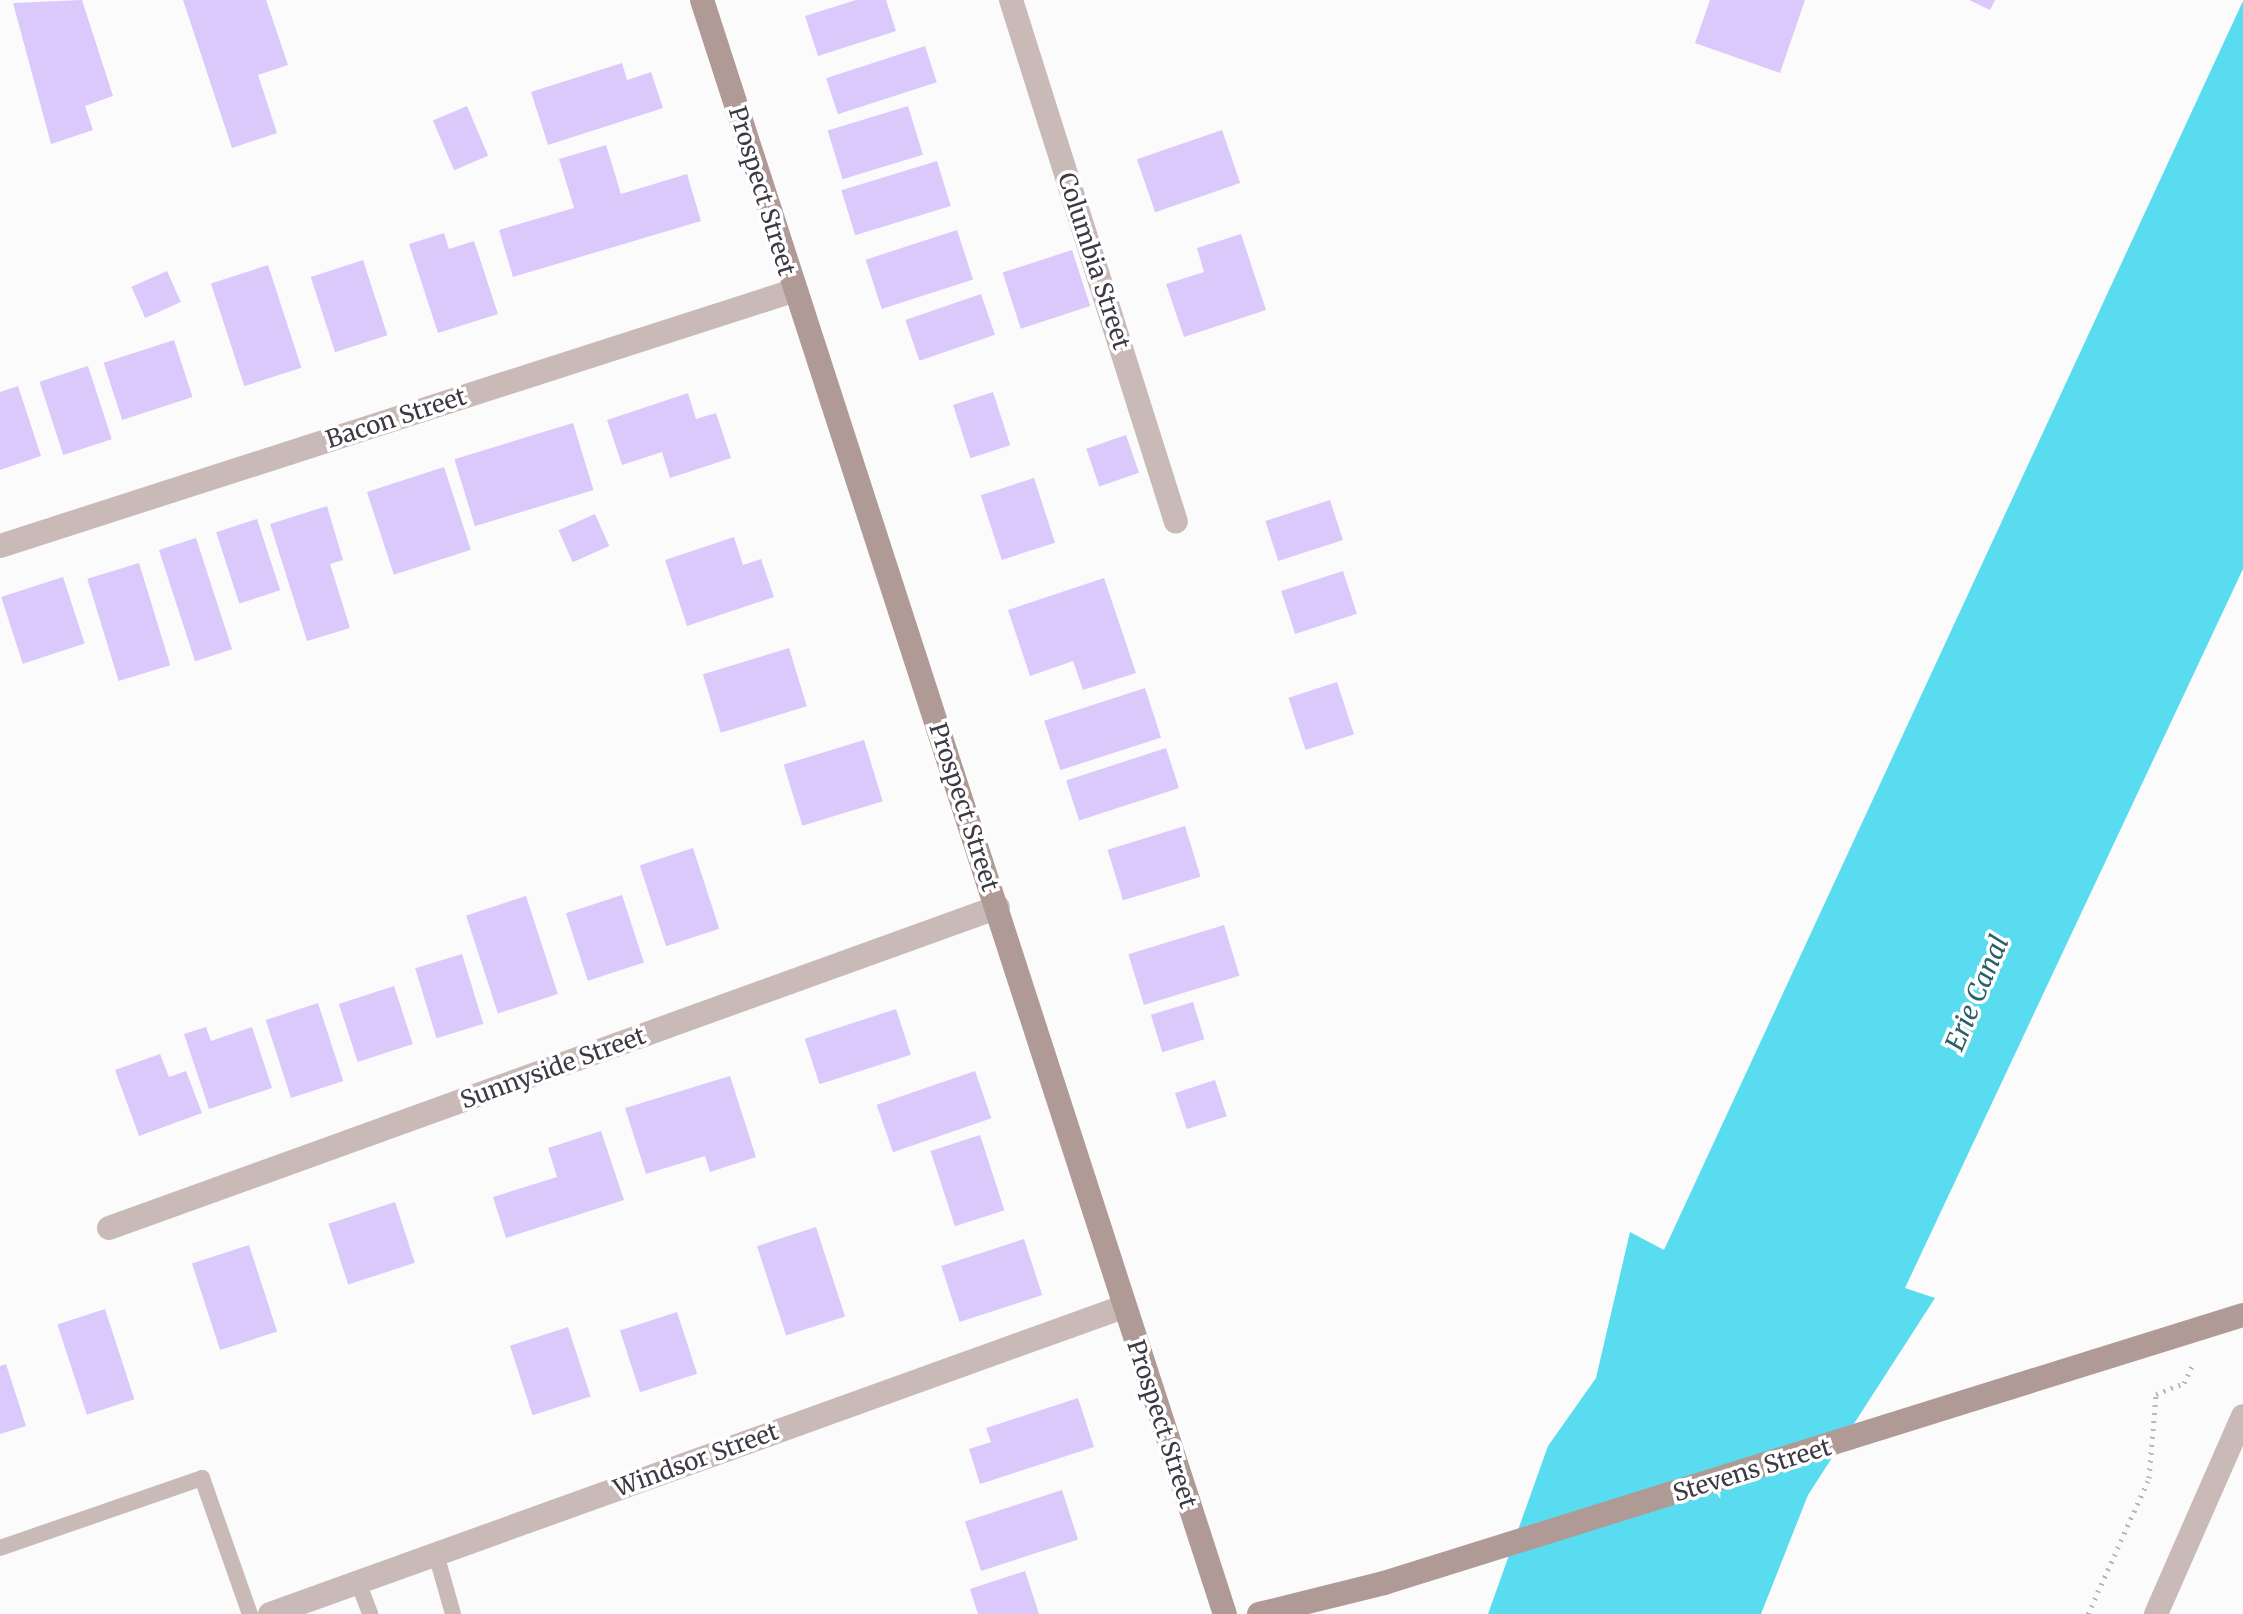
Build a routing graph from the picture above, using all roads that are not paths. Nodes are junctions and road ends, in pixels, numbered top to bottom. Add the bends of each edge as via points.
1 (702, 0) edge
2 (1011, 0) edge
3 (793, 291) junction
4 (1176, 522) dead end
5 (0, 546) edge
6 (998, 907) junction
7 (109, 1228) dead end
8 (1123, 1307) junction
9 (2243, 1315) edge
10 (2243, 1416) edge
11 (0, 1548) edge
12 (436, 1554) junction
13 (358, 1582) junction
14 (2165, 1610) edge
15 (250, 1614) edge
16 (270, 1614) edge
17 (370, 1614) edge
18 (453, 1614) edge
19 (1225, 1614) edge
20 (1259, 1614) edge

1 - 3 street, Prospect Street
2 - 4 street, Columbia Street
3 - 5 street, Bacon Street
3 - 6 street, Prospect Street
6 - 7 street, Sunnyside Street
6 - 8 street, Prospect Street
8 - 12 street, Windsor Street
8 - 19 street, Prospect Street
9 - 20 street, Stevens Street via 1384,1583
10 - 14 street
11 - 15 lane via 202,1478
12 - 13 street, Windsor Street
12 - 18 lane
13 - 16 street, Windsor Street
13 - 17 lane

